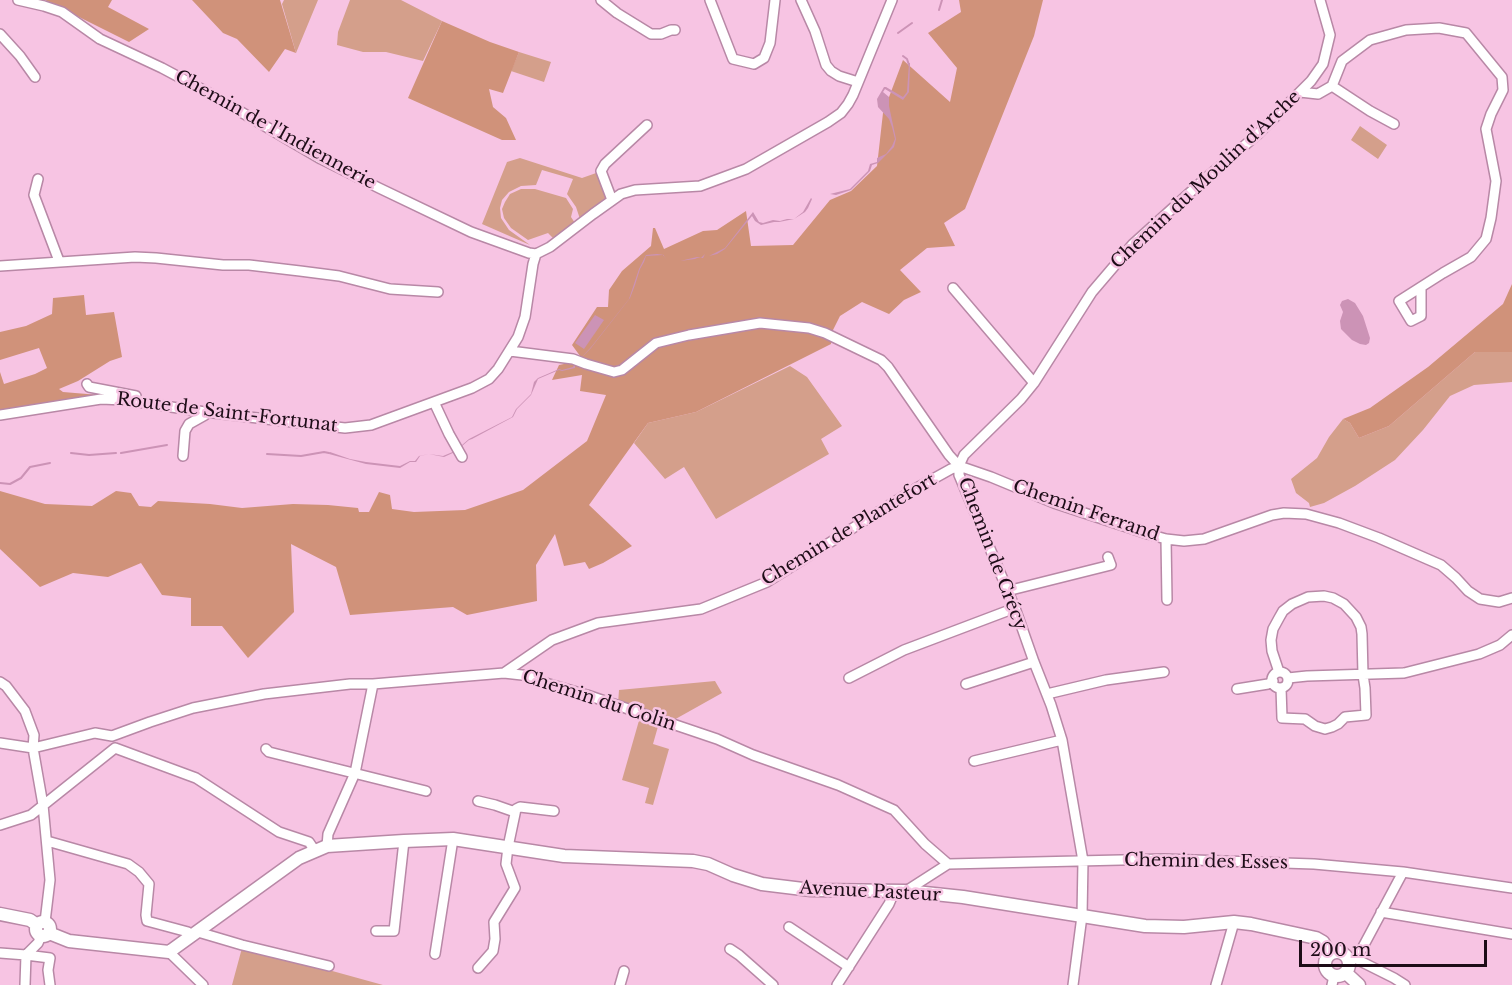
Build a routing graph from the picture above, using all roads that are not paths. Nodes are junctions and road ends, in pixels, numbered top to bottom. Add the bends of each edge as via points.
1 (18, 0) edge
2 (601, 0) edge
3 (710, 0) edge
4 (775, 0) edge
5 (801, 0) edge
6 (892, 0) edge
7 (1320, 0) edge
8 (675, 30) dead end
9 (0, 33) edge
10 (35, 77) dead end
11 (858, 82) junction
12 (1332, 86) junction
13 (1300, 92) junction
14 (1394, 124) dead end
15 (647, 125) dead end
16 (38, 179) dead end
17 (612, 200) junction
18 (536, 254) junction
19 (59, 261) junction
20 (0, 266) edge
21 (1421, 287) dead end
22 (953, 288) dead end
23 (438, 292) dead end
24 (510, 351) junction
25 (1034, 383) junction
26 (87, 384) dead end
27 (434, 402) junction
28 (151, 404) junction
29 (205, 412) junction
30 (0, 415) edge
31 (459, 452) dead end
32 (183, 456) dead end
33 (959, 466) junction
34 (1166, 539) junction
35 (1108, 557) dead end
36 (1007, 591) junction
37 (1512, 598) edge
38 (1167, 600) dead end
39 (1015, 608) junction
40 (1512, 635) edge
41 (1034, 662) junction
42 (1164, 672) dead end
43 (1278, 672) junction
44 (504, 673) junction
45 (1363, 675) junction
46 (849, 678) dead end
47 (1288, 678) junction
48 (0, 682) edge
49 (373, 684) junction
50 (966, 684) dead end
51 (1277, 684) junction
52 (1237, 689) dead end
53 (1047, 694) junction
54 (112, 736) junction
55 (1062, 740) junction
56 (0, 743) edge
57 (33, 748) junction
58 (115, 748) junction
59 (266, 749) dead end
60 (974, 761) dead end
61 (355, 773) junction
62 (426, 791) dead end
63 (478, 801) dead end
64 (43, 805) junction
65 (554, 811) dead end
66 (515, 812) junction
67 (0, 825) edge
68 (453, 839) junction
69 (404, 840) junction
70 (47, 841) junction
71 (508, 847) junction
72 (321, 849) junction
73 (1083, 861) junction
74 (948, 864) junction
75 (1403, 873) junction
76 (1512, 888) edge
77 (901, 891) junction
78 (1381, 912) junction
79 (0, 915) edge
80 (1082, 916) junction
81 (1234, 922) junction
82 (789, 927) dead end
83 (43, 929) junction
84 (376, 931) dead end
85 (195, 934) junction
86 (1512, 934) edge
87 (730, 949) dead end
88 (169, 952) junction
89 (0, 953) edge
90 (435, 954) dead end
91 (1330, 954) junction
92 (26, 955) junction
93 (329, 966) dead end
94 (478, 968) dead end
95 (849, 968) junction
96 (624, 971) dead end
97 (1344, 971) edge
98 (25, 985) edge
99 (50, 985) edge
100 (203, 985) edge
101 (620, 985) edge
102 (773, 985) edge
103 (837, 985) edge
104 (1073, 985) edge
105 (1216, 985) edge
106 (1359, 985) edge
107 (1405, 985) edge

1 - 18 street, Chemin de l'Indiennerie via 62,12 100,39 207,92 379,188 471,232
2 - 8 street via 651,34
3 - 4 street via 733,59 754,64 764,58 770,43
5 - 11 street via 826,64 839,76
6 - 11 street
7 - 13 street, Chemin du Moulin d'Arche via 1330,35 1323,64
9 - 10 street
11 - 17 street via 841,112 746,169 700,186 634,190
12 - 13 street via 1318,94
12 - 14 street
12 - 21 street via 1342,61 1370,40 1406,30 1439,28 1466,33 1502,77 1503,90 1486,129 1496,181 1486,239 1471,257
13 - 25 street, Chemin du Moulin d'Arche via 1133,244 1092,292
15 - 17 street via 601,171
16 - 19 street via 34,195
17 - 18 street
18 - 24 street, Route de Saint-Fortunat via 522,328
19 - 20 street
19 - 23 street via 135,257 249,265 339,276 390,290
22 - 25 street
24 - 27 street, Route de Saint-Fortunat via 489,379
24 - 33 street, Chemin de Crécy via 573,359 614,372 656,343 689,335 760,323 809,328 874,355 888,367
25 - 33 street, Chemin du Moulin d'Arche via 964,455
26 - 28 street via 148,398
27 - 29 street, Route de Saint-Fortunat via 371,425 345,428
27 - 31 street
28 - 29 street, Route de Saint-Fortunat
28 - 30 street, Route de Saint-Fortunat via 101,399
29 - 32 street via 185,431
33 - 34 street, Chemin Ferrand via 1054,503
33 - 36 street, Chemin de Crécy via 959,475
33 - 44 street, Chemin de Plantefort via 915,489 767,582 701,609 598,623 552,640
34 - 37 street, Chemin Ferrand via 1204,539 1272,515 1306,514 1339,523 1441,565 1480,599 1499,602
34 - 38 street
35 - 36 street via 1111,565
36 - 39 street, Chemin de Crécy
39 - 41 street, Chemin de Crécy
39 - 46 street via 904,650
40 - 45 street via 1479,654 1404,673
41 - 50 street
41 - 53 street, Chemin de Crécy
42 - 53 street
43 - 45 street via 1271,640 1283,611 1316,596 1333,598 1356,617 1362,634
43 - 47 street
43 - 51 street via 1273,677
44 - 49 street, Chemin du Colin
44 - 74 street, Chemin du Colin via 531,676 717,739 847,789 894,810
45 - 47 street
45 - 51 street via 1366,715 1345,717 1325,729 1305,718 1282,718
47 - 51 street via 1286,686
48 - 57 street via 25,711 34,735
49 - 54 street, Chemin du Colin via 228,701 193,708
49 - 61 street
51 - 52 street
53 - 55 street, Chemin de Crécy
54 - 57 street via 95,733
54 - 58 street
55 - 60 street
55 - 73 street, Chemin de Crécy
56 - 57 street
57 - 64 street
58 - 64 street
58 - 72 street via 196,778 279,832
59 - 61 street
61 - 62 street
61 - 72 street
63 - 66 street
64 - 67 street
64 - 70 street
65 - 66 street via 520,807
66 - 71 street
68 - 69 main road, Avenue Pasteur
68 - 71 main road, Avenue Pasteur
68 - 90 street
69 - 72 main road, Avenue Pasteur
69 - 84 street via 394,931
70 - 83 street via 50,880
70 - 85 street via 128,864 149,884 147,921
71 - 77 main road, Avenue Pasteur via 564,856 693,861 762,884 812,890
71 - 94 street via 506,864 515,888 494,922 493,951
72 - 85 main road, Avenue Pasteur via 299,858
73 - 74 street, Chemin des Esses
73 - 75 street, Chemin des Esses via 1184,859 1314,864
73 - 80 street, Chemin de Crécy
74 - 77 street
75 - 76 street, Chemin des Esses
75 - 78 street
77 - 80 main road, Avenue Pasteur
77 - 95 street
78 - 86 street
78 - 97 street
79 - 83 main road via 30,920
80 - 81 main road, Avenue Pasteur via 1165,927
80 - 104 street, Chemin de Crécy
81 - 91 main road, Avenue Pasteur via 1316,938
81 - 105 street
82 - 95 street
83 - 88 main road via 69,941
83 - 92 street via 39,943
85 - 88 main road, Avenue Pasteur
85 - 93 street
87 - 102 street
88 - 100 street
89 - 92 street
91 - 97 main road via 1340,952 1347,957
91 - 97 main road via 1325,966 1328,972
92 - 98 street
92 - 99 street via 50,958
95 - 103 street
96 - 101 street
97 - 106 main road
97 - 107 street via 1394,978

